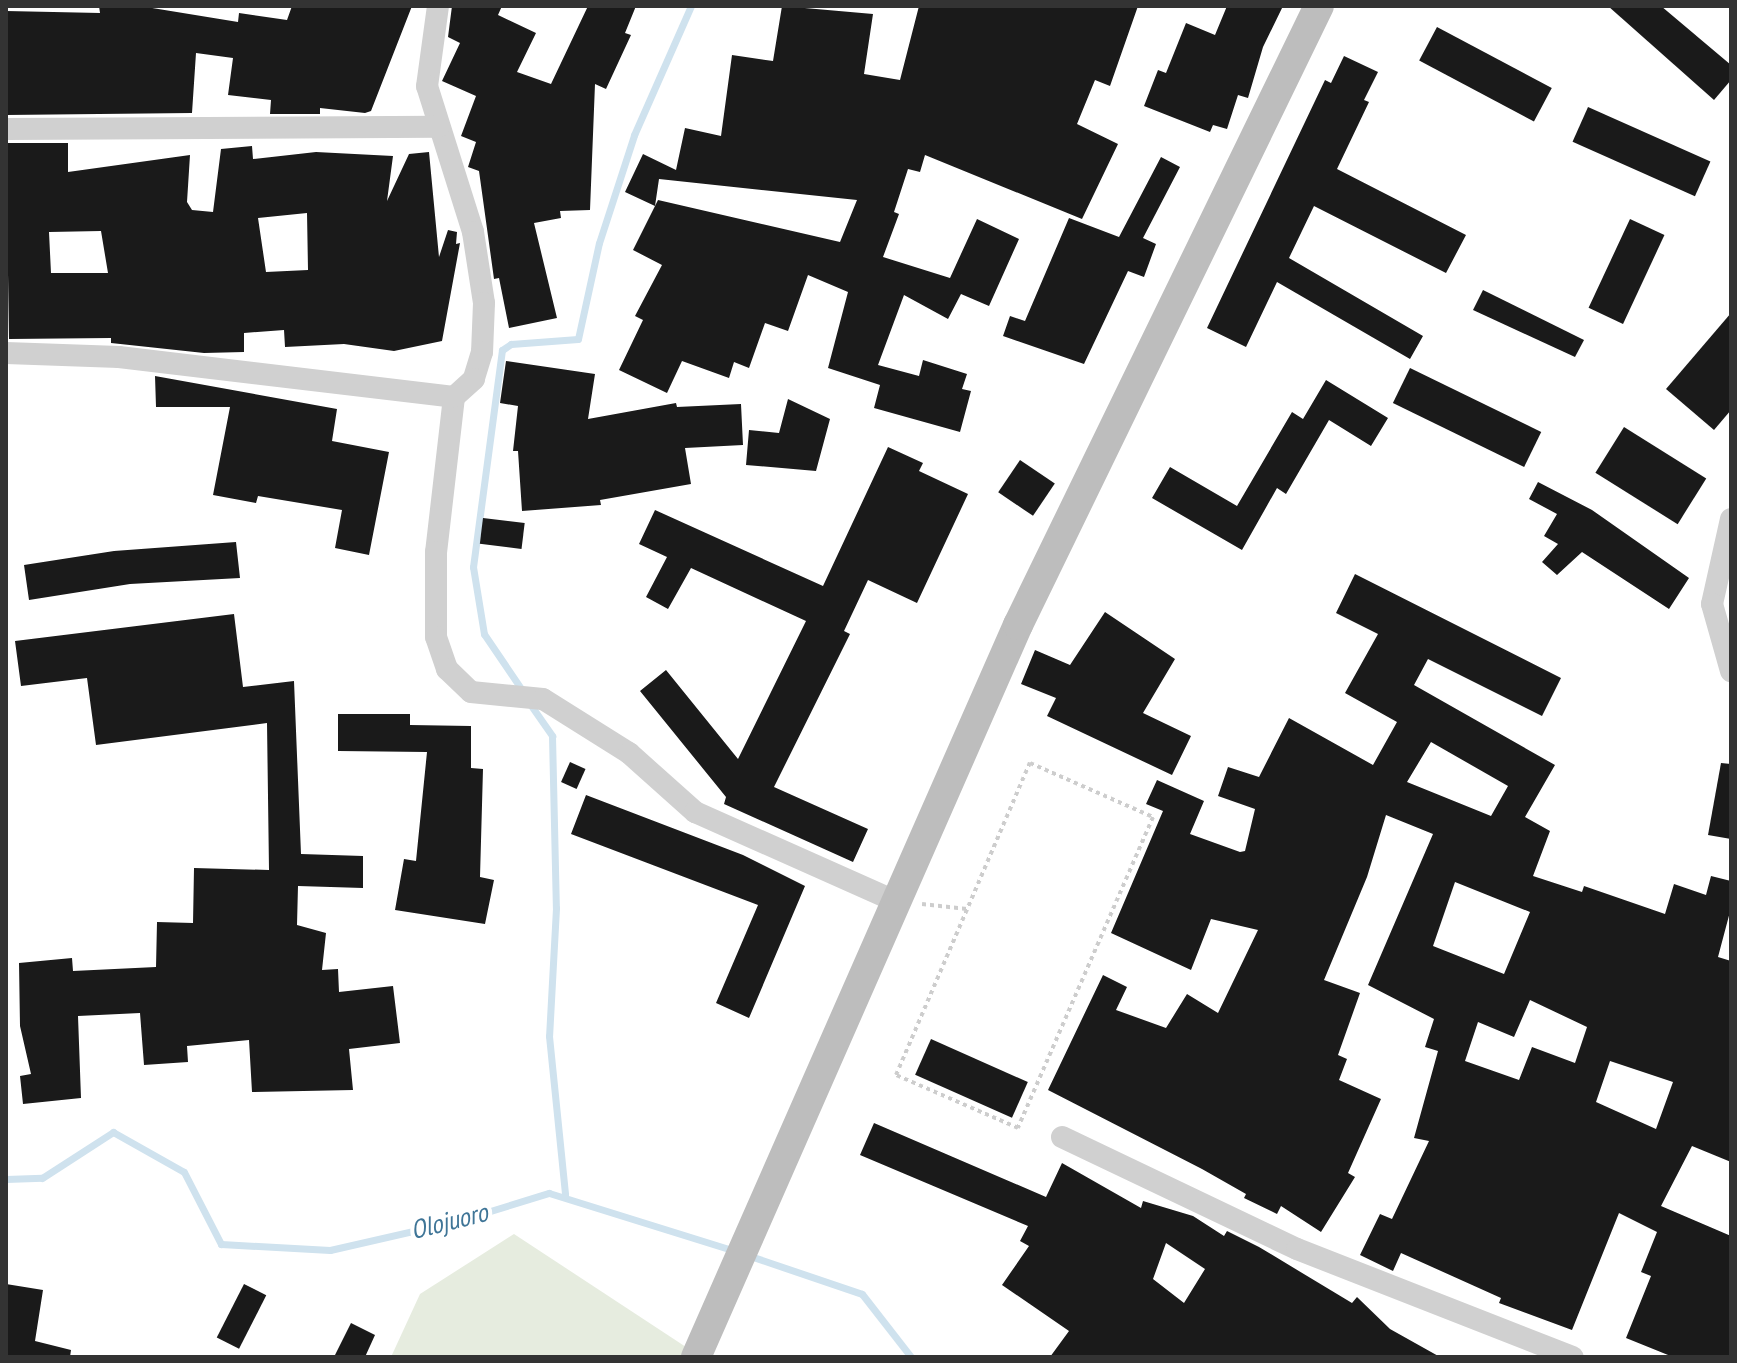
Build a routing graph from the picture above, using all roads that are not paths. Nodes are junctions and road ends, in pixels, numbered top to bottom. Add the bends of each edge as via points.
1 (438, 6) edge
2 (1319, 6) edge
3 (438, 127) junction
4 (6, 129) edge
5 (6, 353) edge
6 (454, 397) junction
7 (1731, 519) edge
8 (1731, 671) edge
9 (893, 900) junction
10 (1062, 1137) dead end
11 (696, 1357) edge
12 (1573, 1357) edge

1 - 3 street via 427,86
2 - 9 street via 1018,625
3 - 4 street
3 - 6 street via 473,232 484,303 482,352 474,379
5 - 6 street via 119,357
6 - 9 street via 436,552 436,637 447,669 471,692 543,699 629,753 695,812
7 - 8 street via 1712,604
9 - 11 street
10 - 12 street via 1297,1249

